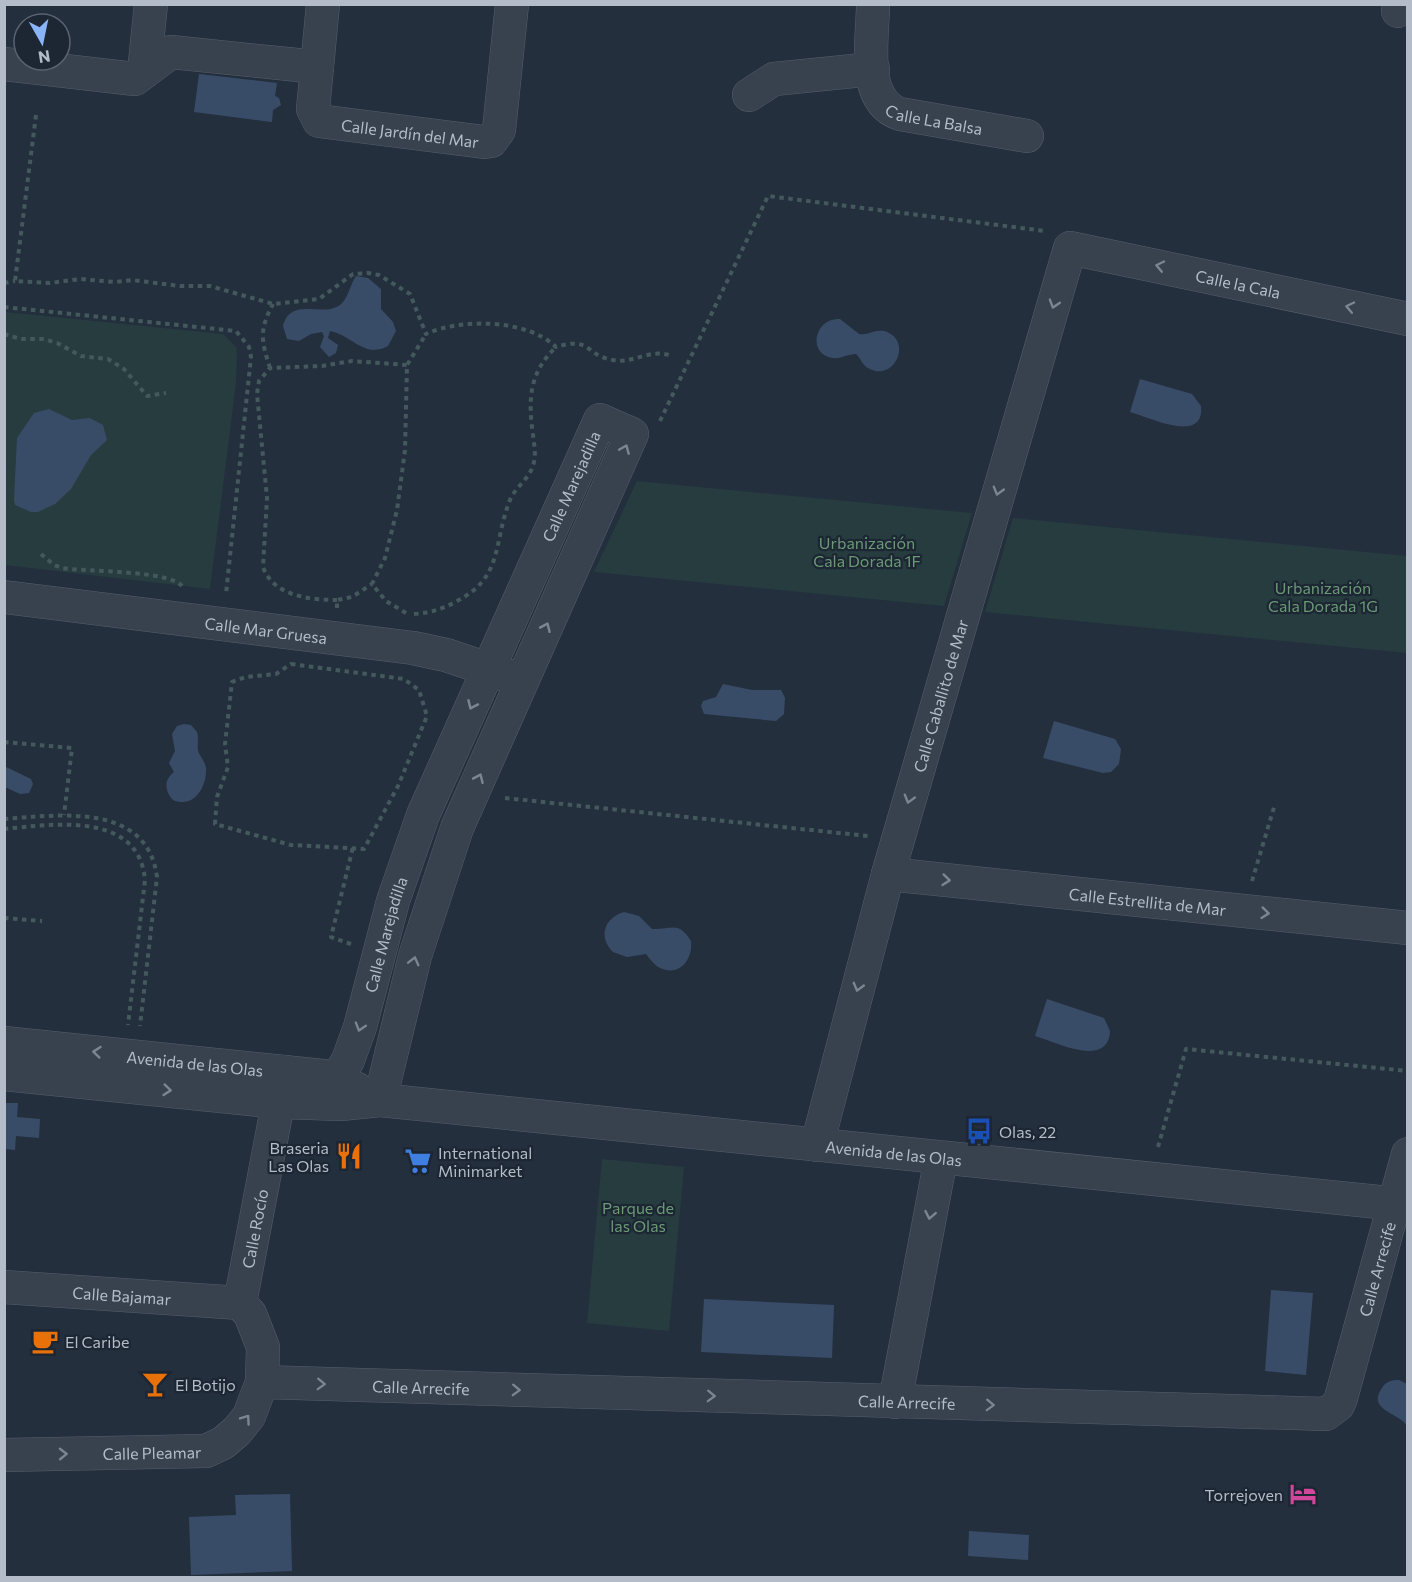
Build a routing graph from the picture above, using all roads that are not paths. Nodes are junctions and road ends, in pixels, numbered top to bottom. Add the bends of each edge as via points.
1 (151, 4) edge
2 (324, 4) edge
3 (512, 4) edge
4 (873, 4) edge
5 (4, 64) edge
6 (317, 67) junction
7 (873, 69) junction
8 (144, 72) junction
9 (749, 95) dead end
10 (1027, 136) dead end
11 (1059, 239) joint
12 (1407, 319) edge
13 (4, 597) edge
14 (488, 669) junction
15 (522, 681) junction
16 (888, 874) junction
17 (1407, 928) edge
18 (4, 1043) edge
19 (4, 1074) edge
20 (337, 1079) junction
21 (281, 1087) junction
22 (380, 1100) junction
23 (817, 1145) junction
24 (1407, 1155) edge
25 (941, 1158) junction
26 (1400, 1204) edge
27 (4, 1287) edge
28 (240, 1302) junction
29 (262, 1382) junction
30 (895, 1402) junction
31 (4, 1455) edge

1 - 8 street
2 - 6 street, Calle Jardín del Mar
3 - 6 street, Calle Jardín del Mar via 499,130 491,141 319,121 313,109
4 - 7 street, Calle La Balsa
5 - 8 street via 135,79
6 - 8 street via 171,52
7 - 9 street via 774,79
7 - 10 street, Calle La Balsa via 877,97 889,110
12 -> 11 street, Calle la Cala
11 -> 16 street, Calle Caballito de Mar
13 - 14 street, Calle Mar Gruesa via 413,648
14 - 15 street, Calle Mar Gruesa
15 -> 14 street, Calle Marejadilla via 632,434 600,420
14 -> 20 street, Calle Marejadilla via 423,815 390,912 360,1027
22 -> 15 street, Calle Marejadilla via 437,884 457,828
16 -> 17 street, Calle Estrellita de Mar
16 -> 23 street, Calle Caballito de Mar
21 -> 18 street, Avenida de las Olas
19 -> 21 street, Avenida de las Olas
20 - 21 street, Avenida de las Olas
20 - 22 street, Avenida de las Olas
21 - 22 street, Avenida de las Olas via 341,1104
21 - 28 street, Calle Rocío
22 - 23 street, Avenida de las Olas
23 - 25 street, Avenida de las Olas
24 - 26 street, Calle Arrecife
25 - 26 street, Avenida de las Olas
25 -> 30 street
30 -> 26 street, Calle Arrecife via 1326,1414 1341,1398
27 - 28 street, Calle Bajamar
28 - 29 street via 254,1322 262,1347
29 -> 30 street, Calle Arrecife
31 -> 29 street, Calle Pleamar via 206,1451 237,1431 258,1400

